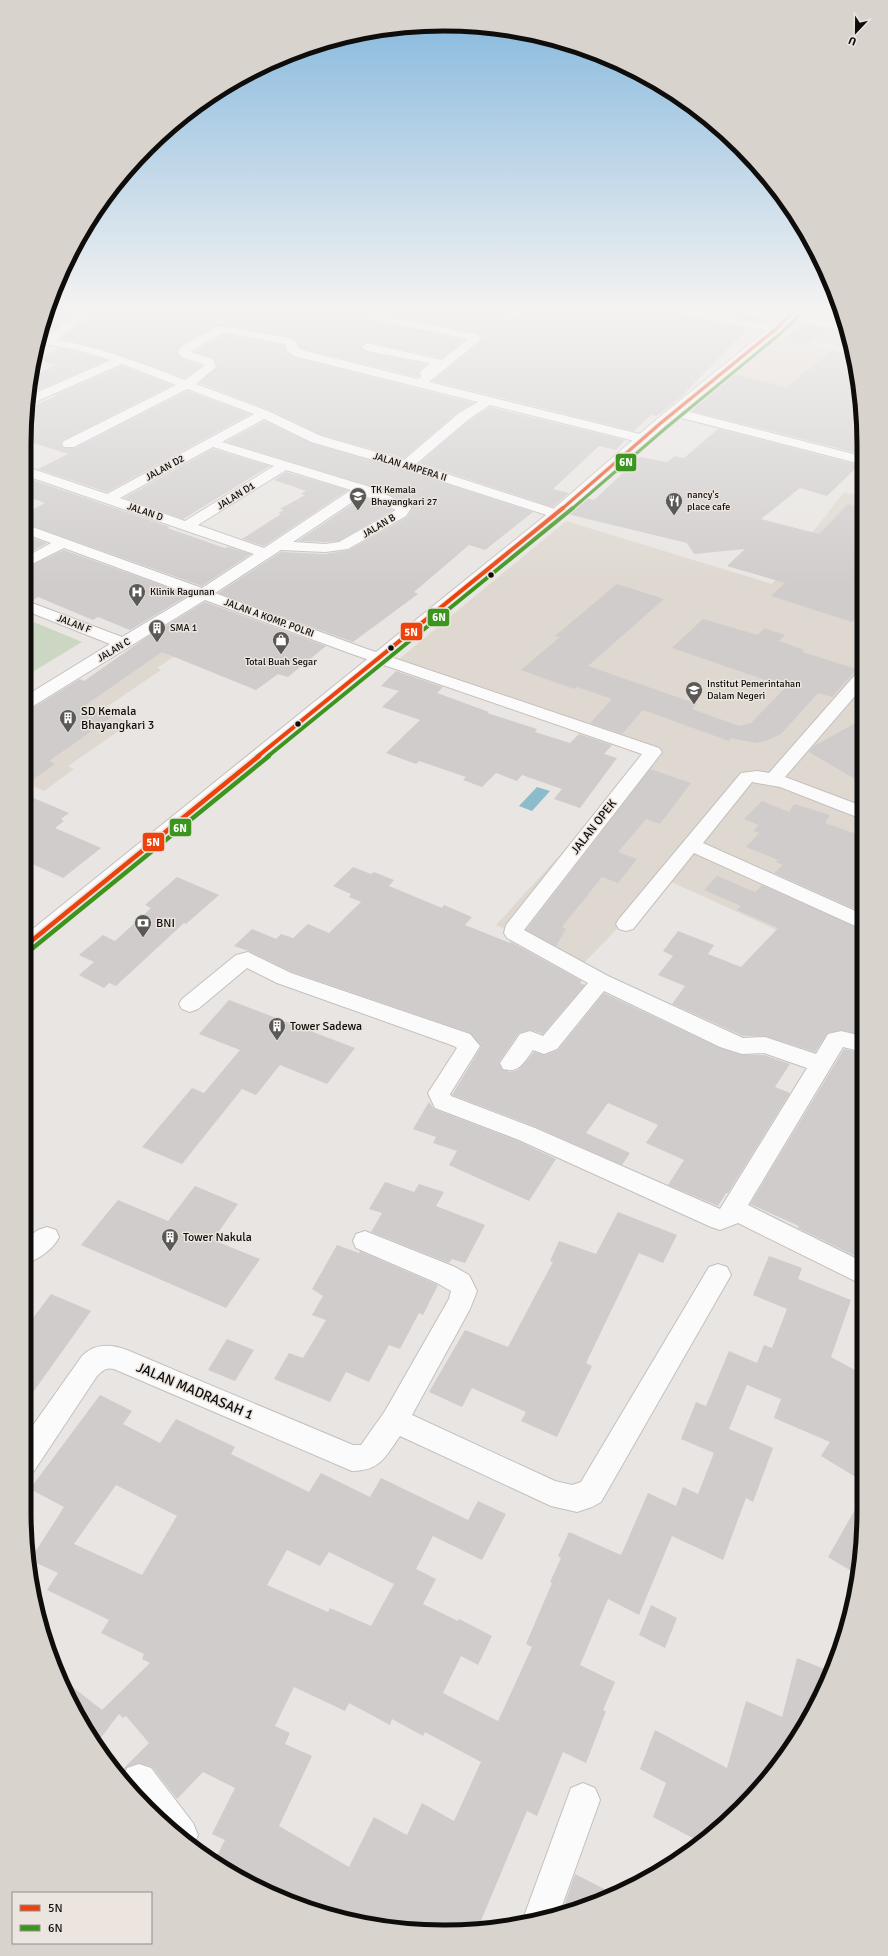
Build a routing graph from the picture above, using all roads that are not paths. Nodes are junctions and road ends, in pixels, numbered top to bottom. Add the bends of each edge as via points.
1 (158, 402) edge
2 (233, 402) edge
3 (485, 402) edge
4 (492, 402) edge
5 (685, 402) edge
6 (674, 412) junction
7 (264, 414) junction
8 (644, 439) junction
9 (212, 443) junction
10 (69, 448) dead end
11 (857, 459) edge
12 (285, 465) junction
13 (406, 465) junction
14 (31, 472) edge
15 (362, 489) junction
16 (108, 499) junction
17 (556, 514) junction
18 (186, 526) junction
19 (31, 532) edge
20 (62, 542) junction
21 (278, 545) junction
22 (265, 553) junction
23 (31, 560) edge
24 (204, 594) junction
25 (31, 608) edge
26 (124, 644) junction
27 (379, 658) junction
28 (857, 684) edge
29 (31, 700) edge
30 (774, 779) junction
31 (857, 810) edge
32 (692, 845) junction
33 (857, 920) edge
34 (626, 924) dead end
35 (31, 941) edge
36 (601, 980) junction
37 (190, 1004) dead end
38 (857, 1043) edge
39 (510, 1063) dead end
40 (821, 1064) junction
41 (733, 1209) junction
42 (47, 1237) dead end
43 (365, 1241) dead end
44 (31, 1249) edge
45 (857, 1271) edge
46 (718, 1275) dead end
47 (394, 1420) junction
48 (31, 1452) edge
49 (146, 1796) edge
50 (583, 1800) dead end
51 (160, 1812) edge
52 (542, 1913) edge

1 - 10 street
2 - 7 street, JALAN AMPERA II
3 - 13 street via 464,416
4 - 8 street
5 - 6 street
6 - 8 street
6 - 11 street
7 - 9 street, JALAN D2
7 - 13 street, JALAN AMPERA II via 316,438
8 - 17 street
9 - 12 street
9 - 16 street, JALAN D2
12 - 15 street
12 - 18 street, JALAN D1
13 - 17 street, JALAN AMPERA II
14 - 16 street, JALAN D
15 - 21 street
15 - 21 street, JALAN B via 402,506 403,510 343,546 325,548
16 - 18 street, JALAN D
17 - 27 street
18 - 22 street, JALAN D
19 - 20 street, JALAN A KOMP. POLRI
20 - 23 street
20 - 24 street, JALAN A KOMP. POLRI
21 - 22 street
22 - 24 street
24 - 26 street, JALAN C
24 - 27 street, JALAN A KOMP. POLRI
25 - 26 street, JALAN F
26 - 29 street, JALAN C
27 - 35 street
27 - 36 street, JALAN OPEK via 653,752 514,930 518,936
28 - 30 street
30 - 31 street
30 - 32 street via 746,777
32 - 33 street
32 - 34 street
36 - 39 street via 549,1043 544,1046 528,1040
36 - 40 street, JALAN OPEK via 740,1045 765,1045
37 - 41 street via 243,960 248,959 284,978 462,1040 469,1046 439,1093 443,1102 542,1140 717,1219 726,1219
38 - 40 street via 838,1039
40 - 41 street
41 - 45 street
42 - 44 street
43 - 47 street, JALAN MADRASAH 1 via 446,1275 460,1283 464,1291
46 - 47 street via 591,1492 586,1496 579,1499 551,1493
47 - 48 street, JALAN MADRASAH 1 via 371,1454 364,1458 352,1458 118,1358 105,1356 91,1364
49 - 51 street
50 - 52 street

